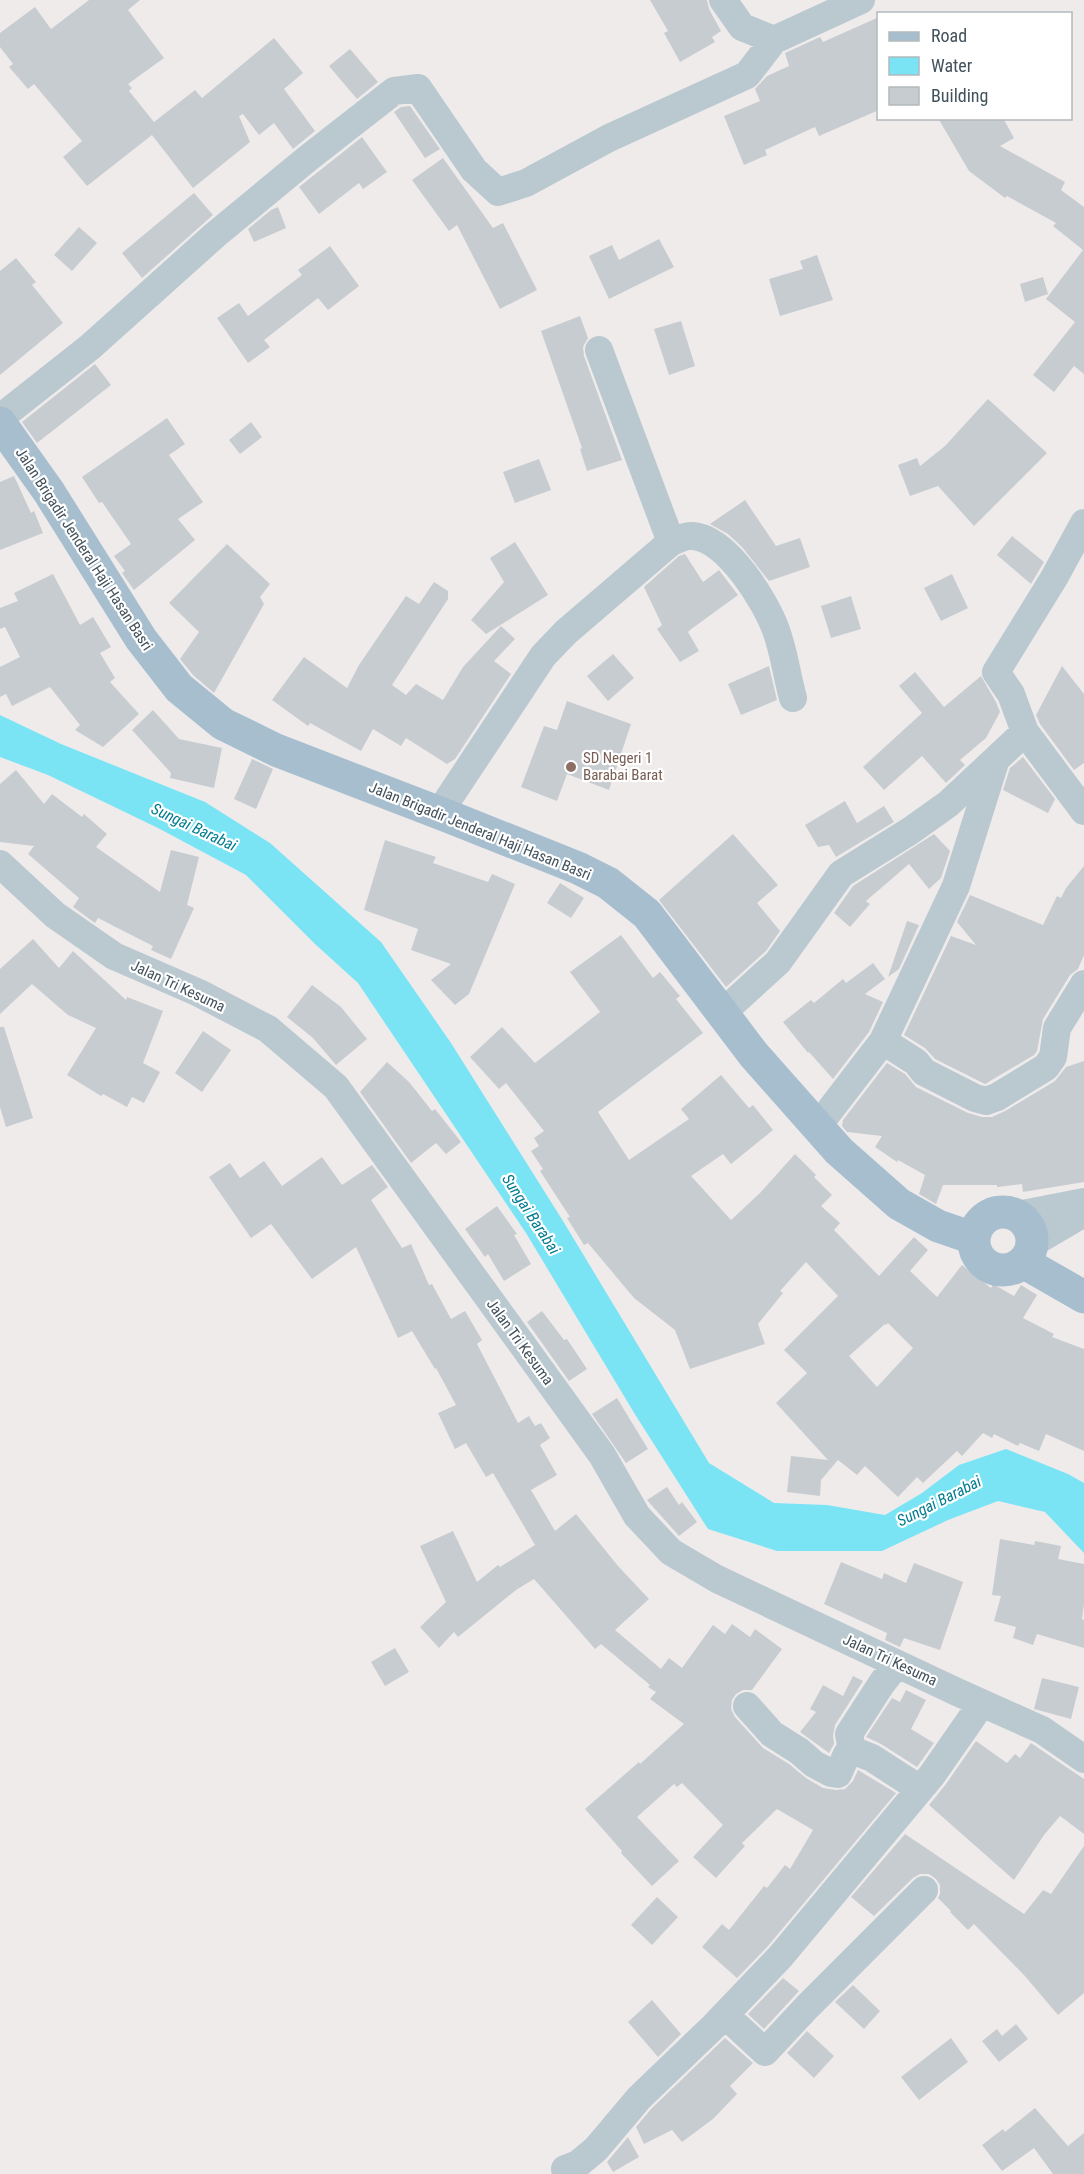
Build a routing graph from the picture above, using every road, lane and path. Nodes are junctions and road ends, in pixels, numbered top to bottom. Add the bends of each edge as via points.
1 (723, 0) edge
2 (861, 0) edge
3 (774, 40) junction
4 (599, 350) dead end
5 (0, 418) edge
6 (0, 423) edge
7 (670, 542) junction
8 (1080, 544) edge
9 (793, 698) dead end
10 (1025, 732) junction
11 (995, 760) junction
12 (1073, 775) edge
13 (1084, 810) edge
14 (439, 813) junction
15 (0, 864) edge
16 (1084, 984) edge
17 (722, 1013) junction
18 (883, 1041) junction
19 (817, 1127) junction
20 (1084, 1202) edge
21 (1084, 1213) edge
22 (1017, 1215) junction
23 (974, 1238) junction
24 (1028, 1252) junction
25 (1084, 1297) edge
26 (897, 1664) junction
27 (982, 1703) junction
28 (747, 1706) dead end
29 (852, 1750) junction
30 (1084, 1759) edge
31 (920, 1789) junction
32 (924, 1890) dead end
33 (725, 2015) junction
34 (565, 2169) dead end

1 - 3 street via 742,27
2 - 3 street
3 - 5 street via 747,75 609,138 526,183 498,192 474,170 418,88 394,91 215,235 90,347
4 - 7 street
6 - 14 main road, Jalan Brigadir Jenderal Haji Hasan Basri via 49,492 141,639 179,688 223,724 265,745
7 - 9 street via 690,535 706,539 738,564 776,630
7 - 14 street via 543,656
8 - 10 street via 996,672 1011,694
10 - 11 street
10 - 12 street
11 - 17 street via 948,804 841,874 778,962
11 - 18 street via 956,886
12 - 13 street
14 - 17 main road, Jalan Brigadir Jenderal Haji Hasan Basri via 608,883 647,914
15 - 26 street, Jalan Tri Kesuma via 55,915 114,956 268,1029 336,1087 602,1455 637,1516 671,1552 717,1579
16 - 18 street via 1057,1028 1053,1057 1046,1067 986,1101 924,1072 916,1062
17 - 19 main road, Jalan Brigadir Jenderal Haji Hasan Basri
18 - 19 street
19 - 23 main road, Jalan Brigadir Jenderal Haji Hasan Basri via 899,1204 938,1226
20 - 22 street
21 - 24 street
22 - 23 main road via 1001,1211 990,1214 976,1228
22 - 24 main road via 1027,1224
23 - 24 main road via 979,1257 995,1269 1015,1268
24 - 25 main road
26 - 27 street, Jalan Tri Kesuma
26 - 29 street via 849,1734
27 - 30 street, Jalan Tri Kesuma via 1042,1730
27 - 31 street
28 - 29 street via 772,1734 831,1773 838,1774
29 - 31 street via 872,1758
31 - 33 street via 780,1958
32 - 33 street via 765,2052
33 - 34 street via 639,2098 596,2149

